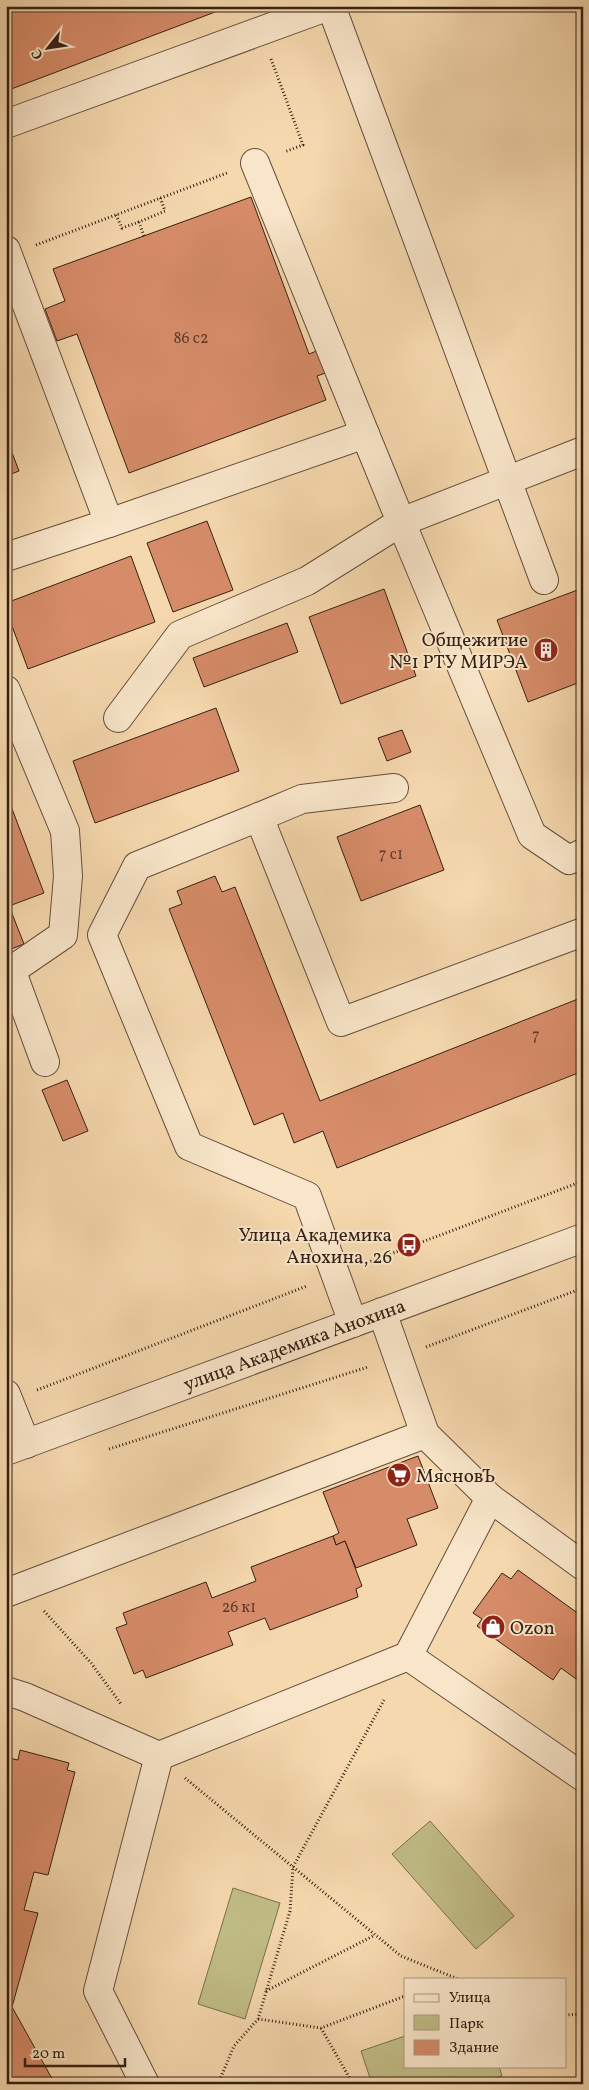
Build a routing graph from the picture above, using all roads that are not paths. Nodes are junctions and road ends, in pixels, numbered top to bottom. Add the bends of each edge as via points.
1 (330, 6) edge
2 (6, 124) edge
3 (255, 163) road end
4 (7, 253) edge
5 (365, 434) junction
6 (583, 451) edge
7 (505, 480) junction
8 (401, 522) junction
9 (110, 523) junction
10 (6, 557) edge
11 (544, 580) dead end
12 (6, 690) edge
13 (118, 718) dead end
14 (394, 788) dead end
15 (259, 817) junction
16 (583, 853) edge
17 (583, 932) edge
18 (9, 973) edge
19 (46, 1062) dead end
20 (583, 1238) edge
21 (382, 1312) junction
22 (354, 1322) junction
23 (7, 1397) edge
24 (425, 1434) junction
25 (16, 1447) edge
26 (490, 1498) junction
27 (583, 1566) edge
28 (15, 1590) edge
29 (408, 1656) junction
30 (6, 1691) edge
31 (159, 1756) junction
32 (583, 1777) edge
33 (145, 2084) edge

1 - 2 street
1 - 7 street
3 - 5 street
4 - 9 street
5 - 8 street
5 - 9 street
6 - 7 street
7 - 8 street
7 - 11 street
8 - 13 street via 307,581 180,635
8 - 16 street via 532,835 569,860
9 - 10 street
12 - 18 street via 65,831 68,876 63,934
14 - 15 street via 302,799
15 - 17 street via 341,1022
15 - 22 street via 137,866 102,935 189,1146 307,1196
18 - 19 street
20 - 21 street, улица Академика Анохина
21 - 22 street, улица Академика Анохина
21 - 24 street
22 - 25 street, улица Академика Анохина
23 - 25 street
24 - 26 street
24 - 28 street
26 - 27 street
26 - 29 street
29 - 31 street
29 - 32 street
30 - 31 street
31 - 33 street via 98,1990

